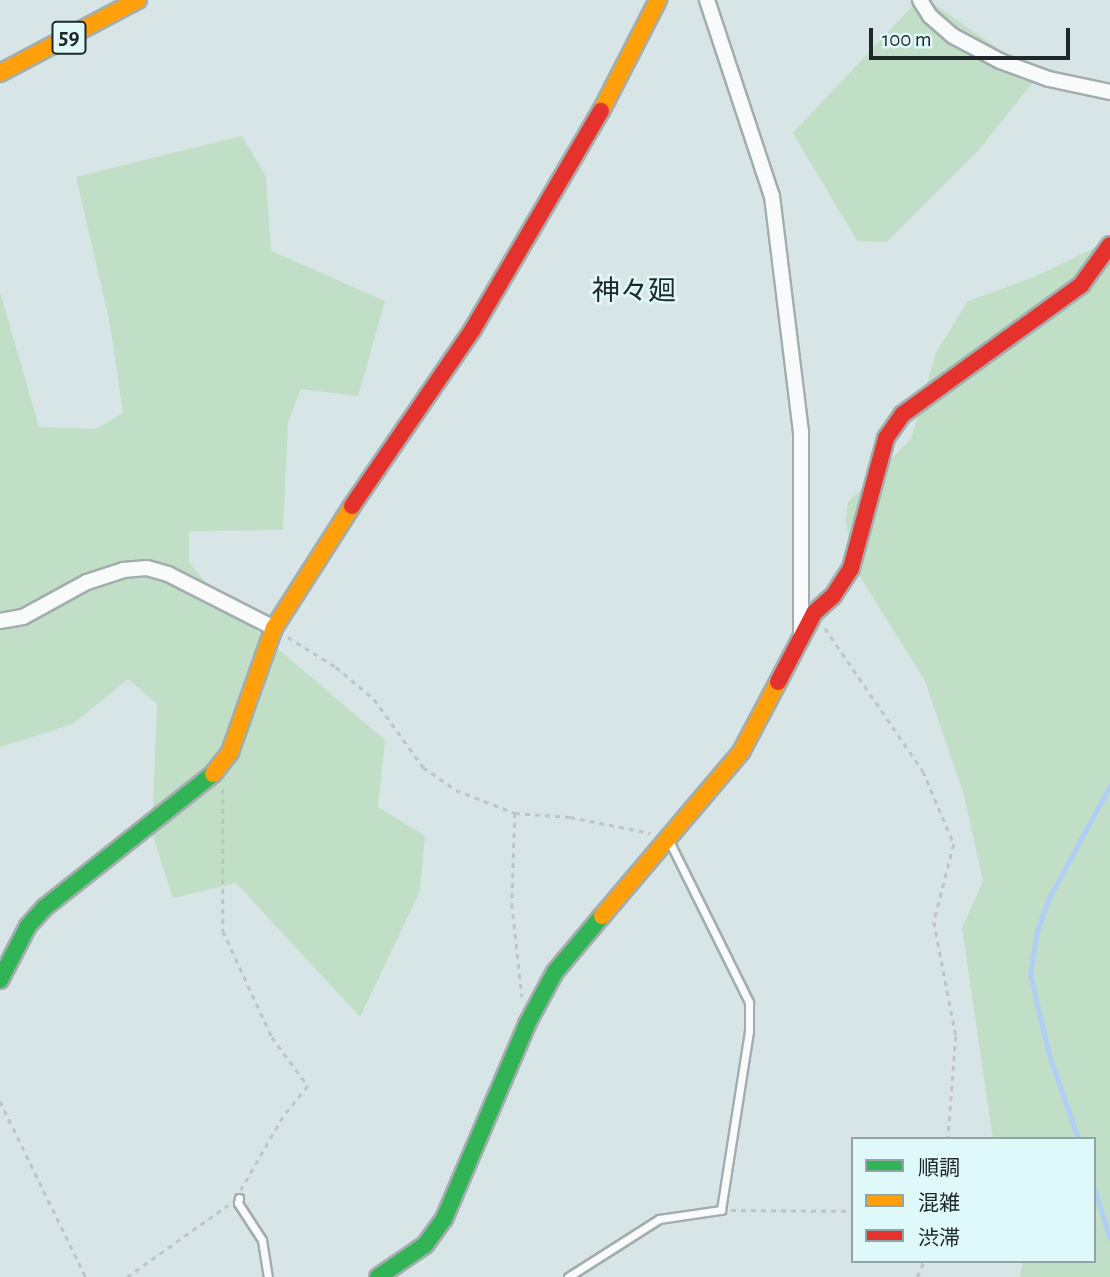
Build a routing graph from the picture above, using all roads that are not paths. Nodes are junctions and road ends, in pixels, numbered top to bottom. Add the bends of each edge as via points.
1 (138, 0) edge
2 (658, 0) edge
3 (707, 0) edge
4 (920, 0) edge
5 (110, 7) edge
6 (0, 73) edge
7 (1110, 92) edge
8 (1110, 245) edge
9 (0, 621) edge
10 (274, 628) junction
11 (801, 639) junction
12 (668, 841) junction
13 (0, 980) edge
14 (239, 1198) road end
15 (268, 1277) edge
16 (377, 1277) edge
17 (568, 1277) edge

1 - 5 street, 59
2 - 10 street via 634,54 473,329 294,590
3 - 11 street via 772,196 801,432
4 - 7 street via 953,36 1000,61 1049,79
5 - 6 street, 59
8 - 11 street via 1082,285 903,414 886,438 851,568 833,596 814,613
9 - 10 street via 23,617 87,582 123,570 147,568 168,574
10 - 13 street via 230,752 205,784 44,908 28,926
11 - 12 street via 741,752
12 - 16 street via 555,972 527,1024 444,1219 425,1245
12 - 17 lane via 749,1002 749,1031 721,1210 659,1219
14 - 15 lane via 262,1240

